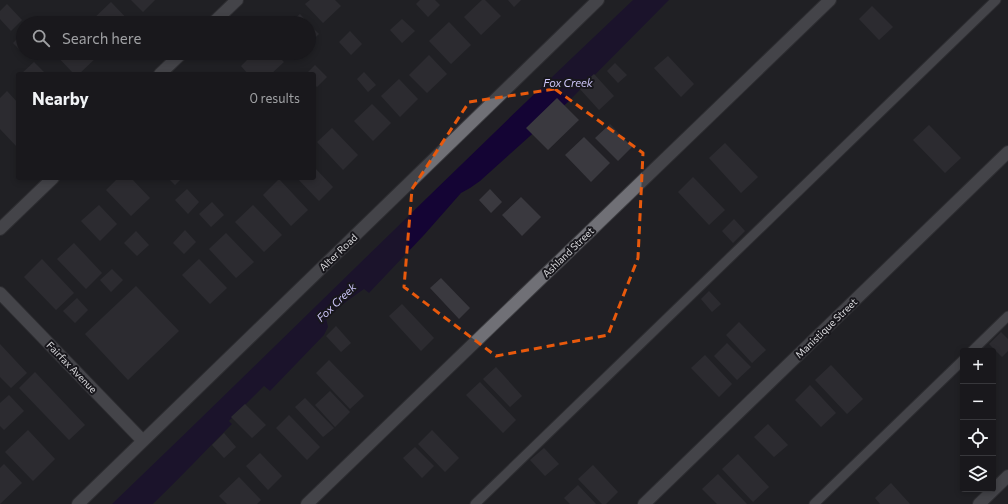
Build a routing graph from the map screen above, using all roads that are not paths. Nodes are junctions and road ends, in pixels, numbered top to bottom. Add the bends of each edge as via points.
1 (237, 0) edge
2 (598, 0) edge
3 (830, 0) edge
4 (996, 0) edge
5 (220, 16) edge
6 (175, 60) edge
7 (162, 72) edge
8 (1008, 152) edge
9 (51, 180) edge
10 (0, 229) edge
11 (0, 293) edge
12 (1008, 316) edge
13 (975, 348) edge
14 (960, 363) edge
15 (143, 441) junction
16 (1008, 476) edge
17 (78, 504) edge
18 (307, 504) edge
19 (475, 504) edge
20 (644, 504) edge
21 (814, 504) edge
22 (979, 504) edge

1 - 5 street
2 - 15 street, Alter Road
3 - 18 street, Ashland Street
4 - 19 lane
6 - 7 street
8 - 20 street, Manistique Street
9 - 10 street
11 - 15 street, Fairfax Avenue
12 - 13 lane
14 - 21 lane
15 - 17 street, Alter Road
16 - 22 street

